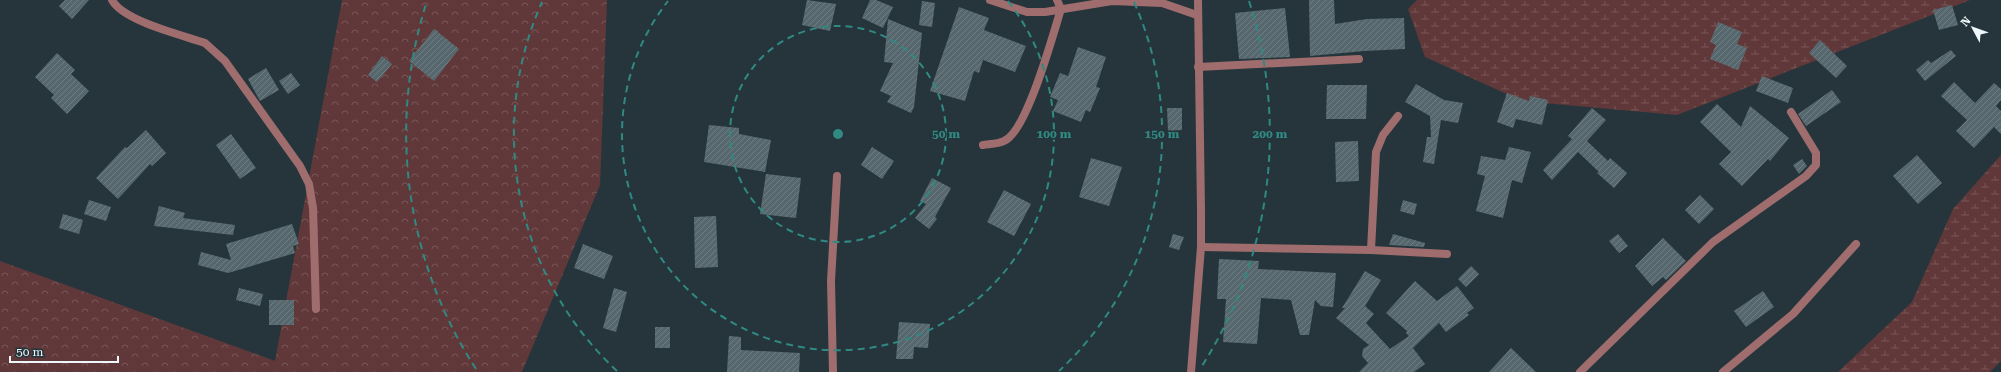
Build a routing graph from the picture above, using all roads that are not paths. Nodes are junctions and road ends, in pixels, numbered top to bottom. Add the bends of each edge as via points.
1 (112, 0) edge
2 (990, 0) edge
3 (1057, 0) edge
4 (1198, 0) edge
5 (1061, 9) junction
6 (1197, 15) junction
7 (1359, 59) dead end
8 (1198, 67) junction
9 (1791, 112) dead end
10 (1398, 116) dead end
11 (983, 145) dead end
12 (837, 176) dead end
13 (1856, 244) dead end
14 (1201, 247) junction
15 (1370, 250) junction
16 (1447, 254) dead end
17 (316, 309) dead end
18 (833, 372) edge
19 (1191, 372) edge
20 (1580, 372) edge
21 (1723, 372) edge

1 - 17 street via 124,13 135,19 205,43 214,50 225,61 300,166 309,184 313,208
2 - 5 street via 1027,12
3 - 5 street
4 - 6 street
5 - 6 street via 1112,1 1162,3
5 - 11 street via 1028,108 1016,129 1005,141
6 - 8 street
7 - 8 street
8 - 14 street
9 - 20 street via 1816,154 1816,165 1806,176 1713,242
10 - 15 street via 1383,135 1376,152
12 - 18 street via 831,281
13 - 21 street via 1793,314
14 - 15 street
14 - 19 street
15 - 16 street

